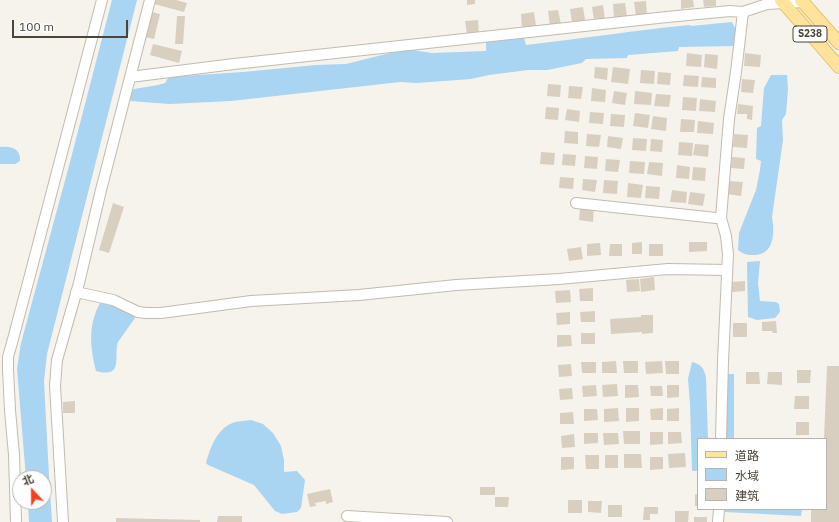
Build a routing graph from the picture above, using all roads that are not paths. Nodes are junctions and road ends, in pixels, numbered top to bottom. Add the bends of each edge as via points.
1 (102, 0) edge
2 (150, 0) edge
3 (802, 1) edge
4 (783, 2) edge
5 (743, 12) junction
6 (839, 43) edge
7 (839, 67) edge
8 (130, 77) junction
9 (576, 203) dead end
10 (720, 218) junction
11 (727, 270) junction
12 (76, 292) junction
13 (721, 438) edge
14 (719, 510) edge
15 (347, 516) dead end
16 (16, 522) edge
17 (63, 522) edge
18 (447, 522) edge
19 (718, 522) edge

1 - 16 street via 8,357
2 - 8 street
3 - 4 street
3 - 6 main road, S238
4 - 5 street via 766,4
4 - 7 main road, S238
5 - 8 street via 667,17
5 - 10 street via 729,119
8 - 12 street
9 - 10 street
10 - 11 street via 726,236
11 - 12 street via 668,269 456,285 359,295 251,301 161,313 138,312 113,300
11 - 13 street
12 - 17 street via 57,360
14 - 19 street
15 - 18 street

